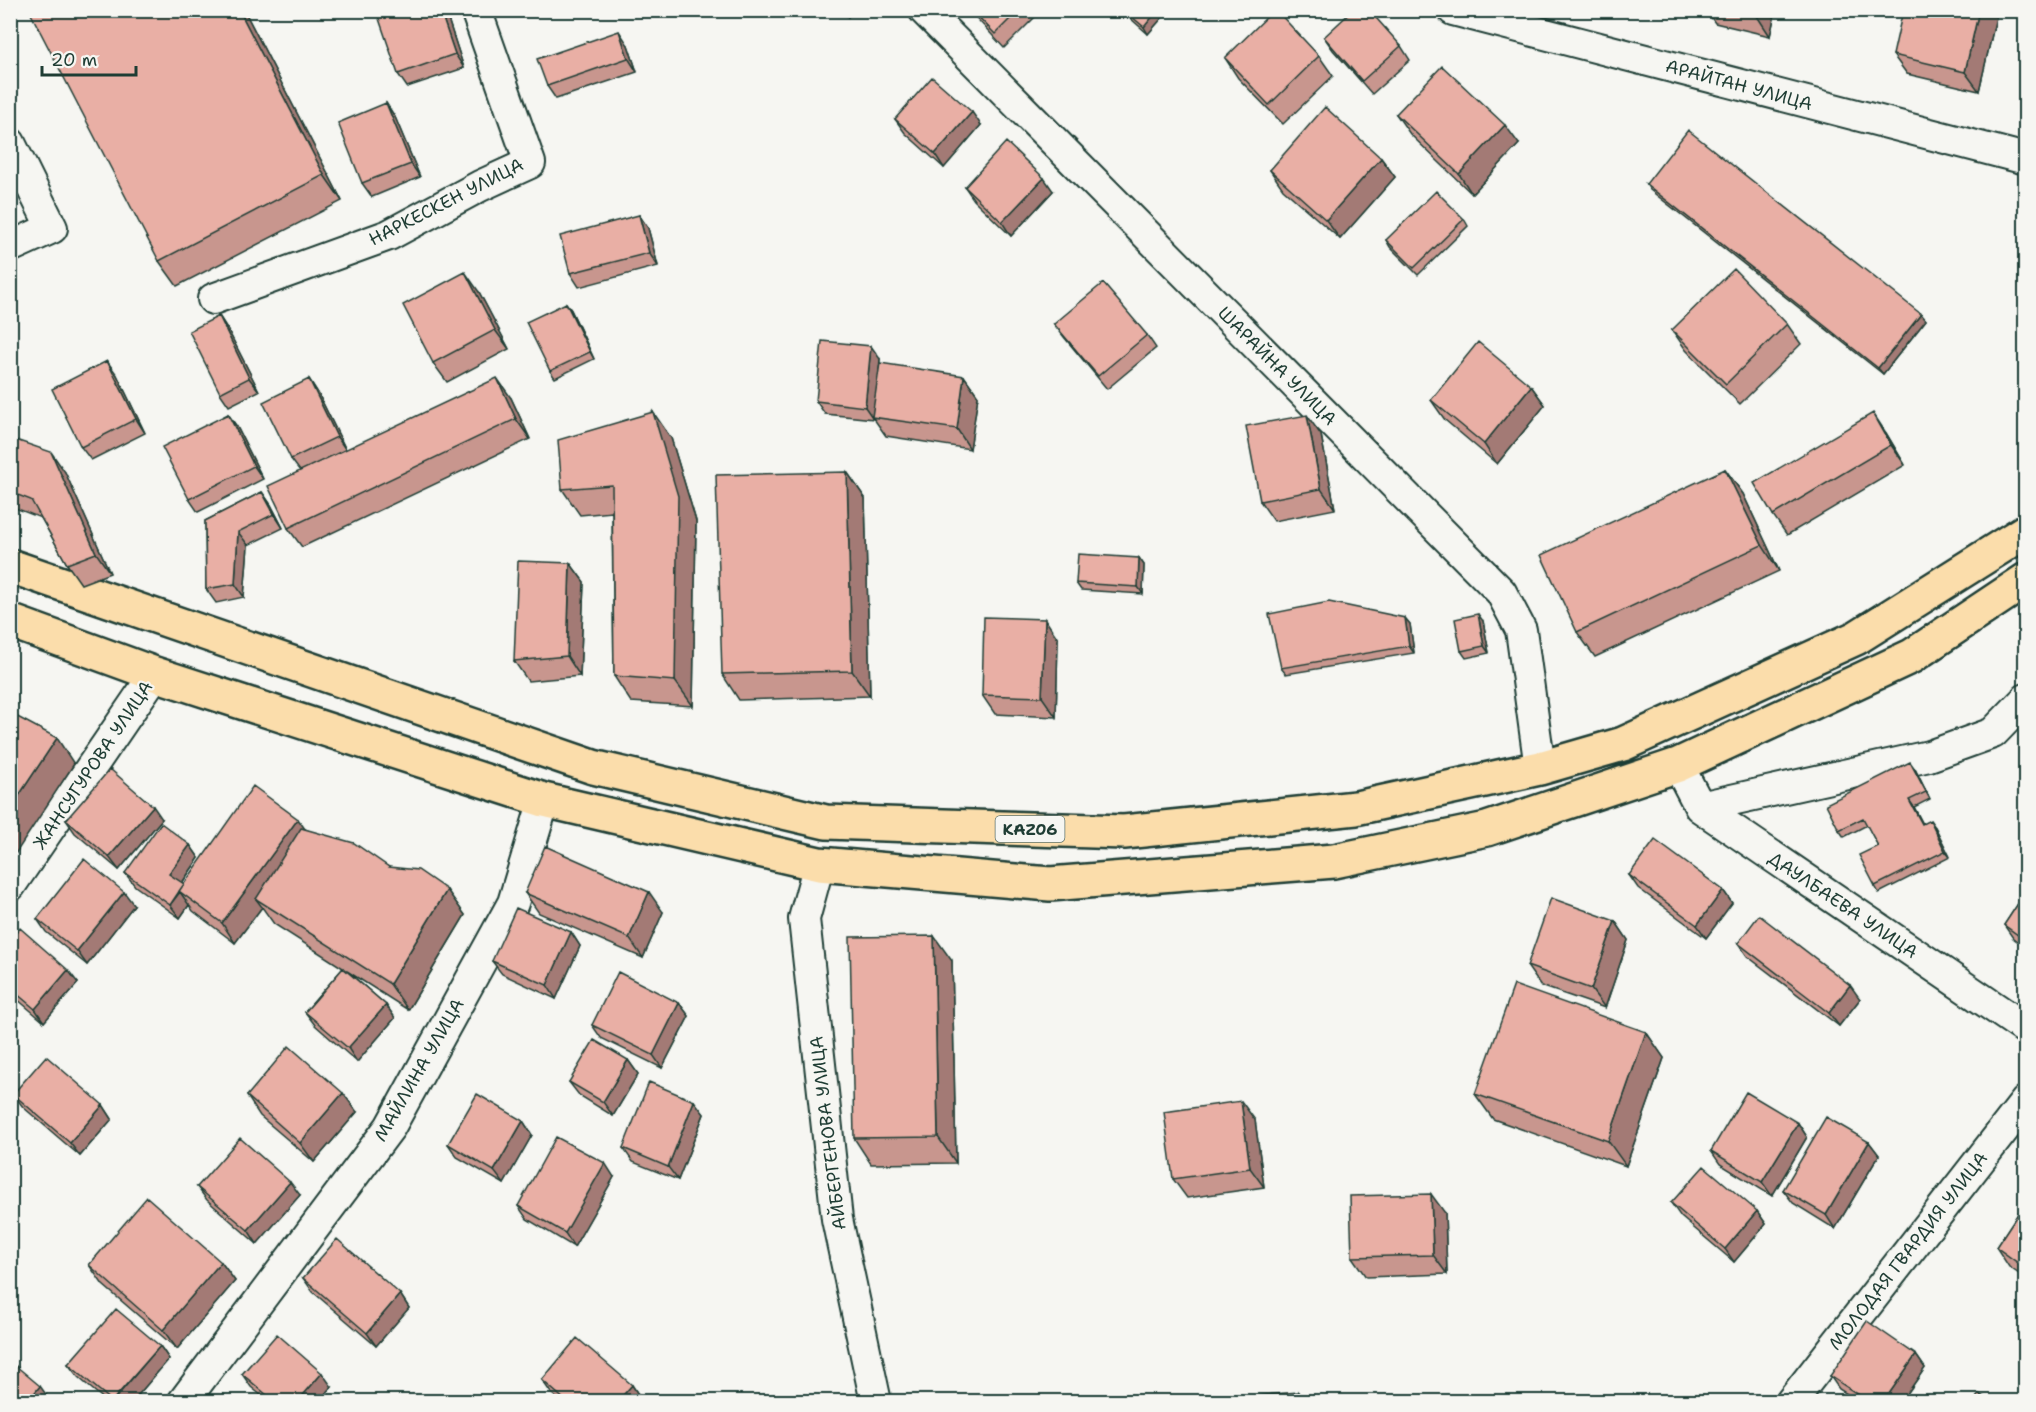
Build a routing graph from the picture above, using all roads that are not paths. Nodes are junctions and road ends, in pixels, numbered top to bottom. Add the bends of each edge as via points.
1 (476, 10) edge
2 (924, 10) edge
3 (1453, 10) edge
4 (10, 143) edge
5 (2025, 159) edge
6 (10, 247) edge
7 (213, 299) dead end
8 (2025, 531) edge
9 (10, 566) edge
10 (2025, 580) edge
11 (10, 621) edge
12 (155, 674) junction
13 (2025, 699) edge
14 (1678, 765) junction
15 (1540, 768) junction
16 (544, 800) junction
17 (1700, 807) junction
18 (819, 864) junction
19 (10, 886) edge
20 (2025, 1029) edge
21 (2025, 1101) edge
22 (183, 1401) edge
23 (876, 1401) edge
24 (1791, 1401) edge

1 - 7 street, НАРКЕСКЕН УЛИЦА via 530,163 389,235
2 - 15 street, ШАРАЙНА УЛИЦА via 1501,592 1521,630
3 - 5 street, АРАЙТАН УЛИЦА
4 - 6 street via 52,228
8 - 15 highway, KАZ06 via 1856,638 1623,744
9 - 15 highway, KАZ06 via 593,767 826,822 1124,832 1356,808
10 - 14 highway via 1912,656
11 - 12 highway
12 - 16 highway
12 - 19 street, ЖАНСУГУРОВА УЛИЦА
13 - 17 street via 1993,733 1929,756
14 - 17 street, ДАУЛБАЕВА УЛИЦА
14 - 18 highway via 1487,830 1334,861 1050,884
16 - 18 highway
16 - 22 street, МАЙЛИНА УЛИЦА via 513,903 390,1127
17 - 20 street, ДАУЛБАЕВА УЛИЦА
18 - 23 street, АЙБЕРГЕНОВА УЛИЦА via 804,919 837,1219
21 - 24 street, МОЛОДАЯ ГВАРДИЯ УЛИЦА

